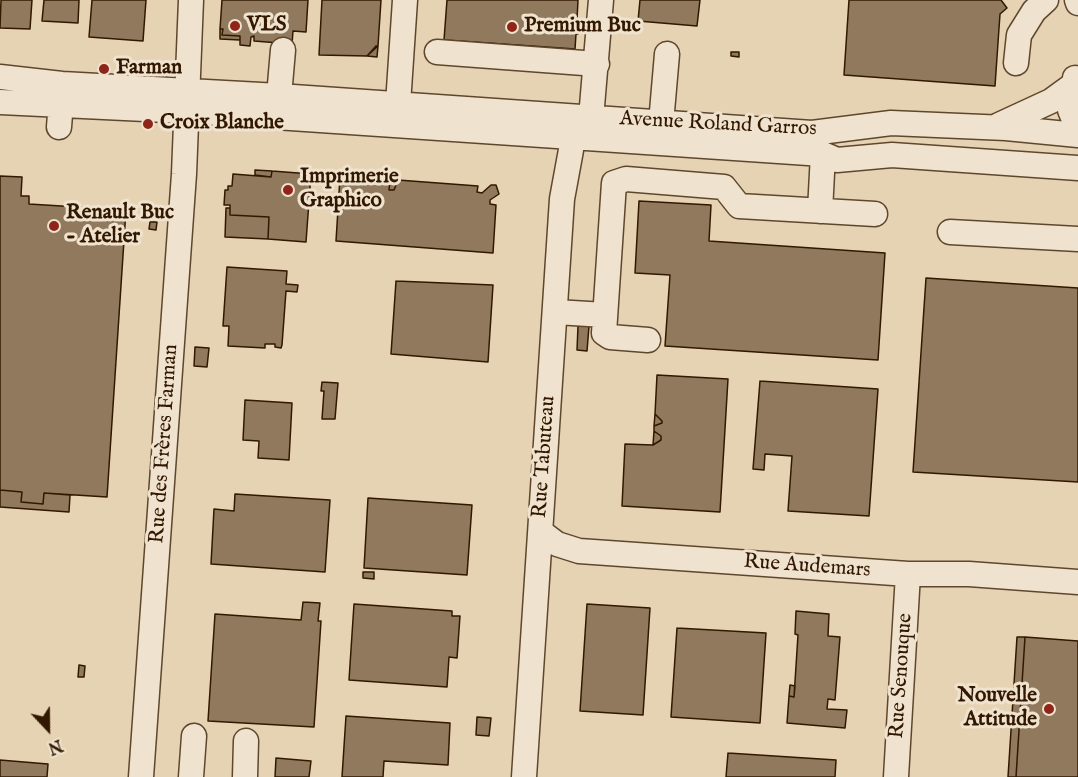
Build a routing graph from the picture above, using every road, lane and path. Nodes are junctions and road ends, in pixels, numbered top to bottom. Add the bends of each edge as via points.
1 (191, 0) edge
2 (405, 0) edge
3 (601, 0) edge
4 (1046, 0) edge
5 (283, 50) dead end
6 (437, 52) dead end
7 (667, 54) dead end
8 (1016, 63) dead end
9 (597, 64) junction
10 (0, 77) edge
11 (1076, 77) edge
12 (279, 96) junction
13 (187, 100) junction
14 (0, 102) edge
15 (398, 104) junction
16 (61, 105) junction
17 (661, 123) junction
18 (579, 124) junction
19 (993, 128) junction
20 (1078, 129) edge
21 (1078, 135) edge
22 (1078, 141) edge
23 (823, 154) junction
24 (1078, 168) edge
25 (820, 211) junction
26 (875, 214) dead end
27 (950, 232) dead end
28 (1078, 239) edge
29 (555, 312) junction
30 (605, 315) junction
31 (648, 339) dead end
32 (540, 532) junction
33 (908, 574) junction
34 (1078, 582) edge
35 (194, 736) dead end
36 (246, 741) dead end
37 (141, 777) edge
38 (191, 777) edge
39 (245, 777) edge
40 (524, 777) edge
41 (896, 777) edge

1 - 13 street, Rue des Frères Farman
2 - 15 street
3 - 9 street, Rue Tabuteau
4 - 8 street via 1019,35
5 - 12 street
6 - 9 street
7 - 17 street
9 - 18 street, Rue Tabuteau
10 - 16 street, Avenue Roland Garros
11 - 19 street via 1043,105
11 - 20 street via 1070,110
12 - 13 street, Avenue Roland Garros
12 - 15 street, Avenue Roland Garros
13 - 16 street, Avenue Roland Garros
13 - 18 street, Avenue Roland Garros
13 - 37 street, Rue des Frères Farman
14 - 16 street, Avenue Roland Garros
15 - 18 street, Avenue Roland Garros
17 - 18 street, Avenue Roland Garros
17 - 19 street, Avenue Roland Garros via 812,133 891,123
18 - 23 street, Avenue Roland Garros
18 - 29 street, Rue Tabuteau via 562,199
19 - 21 street, Avenue Roland Garros
22 - 23 street, Avenue Roland Garros via 1053,150 889,138 832,147
23 - 24 street, Avenue Roland Garros via 837,160 892,155
23 - 25 street
25 - 26 street
25 - 30 street via 739,206 724,187 626,179 614,183
27 - 28 street
29 - 30 street
29 - 32 street, Rue Tabuteau
30 - 31 street via 604,333 610,337
32 - 33 street, Rue Audemars via 557,544 579,551
32 - 40 street, Rue Tabuteau
33 - 34 street, Rue Audemars
33 - 41 street, Rue Senouque
35 - 38 street
36 - 39 street

